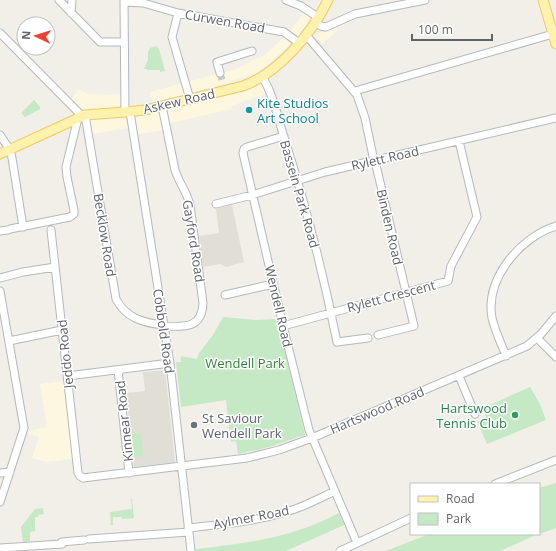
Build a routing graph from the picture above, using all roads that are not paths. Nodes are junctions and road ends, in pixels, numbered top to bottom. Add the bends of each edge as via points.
1 (59, 0) edge
2 (72, 0) edge
3 (286, 0) edge
4 (328, 0) edge
5 (425, 0) edge
6 (543, 0) edge
7 (124, 1) edge
8 (71, 13) junction
9 (178, 13) junction
10 (317, 20) junction
11 (0, 33) edge
12 (553, 34) junction
13 (306, 35) junction
14 (124, 42) junction
15 (299, 43) junction
16 (556, 44) edge
17 (252, 51) dead end
18 (220, 73) tunnel mouth
19 (262, 77) junction
20 (355, 91) junction
21 (190, 99) junction
22 (162, 106) junction
23 (128, 112) junction
24 (81, 116) junction
25 (556, 118) edge
26 (0, 135) edge
27 (284, 136) junction
28 (459, 141) junction
29 (10, 150) junction
30 (0, 154) edge
31 (374, 161) junction
32 (298, 181) junction
33 (252, 195) junction
34 (216, 204) dead end
35 (556, 226) edge
36 (22, 227) junction
37 (6, 230) edge
38 (51, 230) dead end
39 (55, 267) junction
40 (0, 278) edge
41 (273, 284) junction
42 (0, 291) edge
43 (406, 292) junction
44 (224, 295) dead end
45 (331, 313) junction
46 (556, 316) edge
47 (164, 325) junction
48 (283, 326) junction
49 (62, 330) junction
50 (378, 335) dead end
51 (368, 338) dead end
52 (537, 338) junction
53 (9, 341) junction
54 (506, 356) junction
55 (556, 357) edge
56 (170, 363) junction
57 (118, 370) junction
58 (68, 376) junction
59 (459, 376) junction
60 (475, 414) dead end
61 (312, 438) junction
62 (556, 460) edge
63 (181, 466) junction
64 (10, 472) junction
65 (0, 473) edge
66 (129, 473) junction
67 (81, 477) joint
68 (498, 483) edge
69 (335, 491) junction
70 (0, 502) edge
71 (410, 518) edge
72 (188, 530) junction
73 (357, 543) junction
74 (0, 548) edge
75 (191, 551) edge
76 (340, 551) edge

1 - 8 street
2 - 8 street
3 - 10 street via 302,6
4 - 10 main road, Askew Road
5 - 10 street via 355,14 326,27 321,26
6 - 12 main road
7 - 9 street, Curwen Road via 143,3
7 - 14 street, Cobbold Road
8 - 14 street via 100,42
9 - 15 street, Curwen Road via 284,32
9 - 21 street via 172,37
10 - 13 main road, Askew Road
11 - 24 street
12 - 16 main road
12 - 20 street
13 - 15 main road, Askew Road
13 - 20 street, Binden Road
14 - 23 street, Cobbold Road
15 - 19 main road, Askew Road
17 - 18 street via 217,62
19 - 21 main road, Askew Road via 243,86 224,87
19 - 27 street, Bassein Park Road
20 - 31 street, Binden Road via 365,118
21 - 22 main road, Askew Road
22 - 23 main road, Askew Road
22 - 47 street, Gayford Road via 175,170 187,192 190,205 203,303 201,314 192,324 183,327
23 - 24 main road, Askew Road
23 - 47 street, Cobbold Road
24 - 29 main road, Askew Road
24 - 36 street via 66,167 74,214
24 - 47 street, Becklow Road via 116,299 133,318
25 - 28 street, Rylett Road
26 - 29 street
27 - 32 street, Bassein Park Road
27 - 33 street, Wendell Road via 244,149
28 - 31 street, Rylett Road
28 - 43 street, Rylett Crescent via 477,220 451,266 448,281
29 - 30 main road, Askew Road
29 - 36 street
31 - 32 street, Rylett Road
31 - 43 street, Binden Road
32 - 33 street, Rylett Road
32 - 45 street, Bassein Park Road
33 - 34 street, Rylett Road
33 - 41 street, Wendell Road
35 - 54 street via 537,235 519,249 503,269 494,286 492,318
36 - 37 street
38 - 39 street, Jeddo Road
39 - 40 street
39 - 49 street, Jeddo Road
41 - 44 street
41 - 48 street, Wendell Road
42 - 53 street
43 - 45 street, Rylett Crescent
43 - 50 street, Binden Road via 414,326
45 - 48 street, Rylett Crescent
45 - 51 street, Bassein Park Road via 336,342
46 - 52 street, Hartswood Road
47 - 56 street, Cobbold Road
48 - 61 street, Wendell Road
49 - 53 street
49 - 58 street, Jeddo Road
52 - 54 street, Hartswood Road
52 - 55 street
53 - 64 street via 24,428
54 - 59 street, Hartswood Road
56 - 57 street
56 - 63 street, Cobbold Road
57 - 58 street
57 - 66 street, Kinnear Road
58 - 67 street, Jeddo Road via 78,472
59 - 60 street
59 - 61 street, Hartswood Road
61 - 63 street, Hartswood Road via 259,456
61 - 69 street, Wendell Road
62 - 68 street
63 - 66 street, Hartswood Road
63 - 72 street, Cobbold Road
64 - 65 street
64 - 70 street
66 - 67 street, Hartswood Road
69 - 72 street, Aylmer Road via 297,508 270,516
69 - 73 street, Wendell Road
71 - 73 street
72 - 74 street, Aylmer Road
72 - 75 street, Cobbold Road
73 - 76 street

